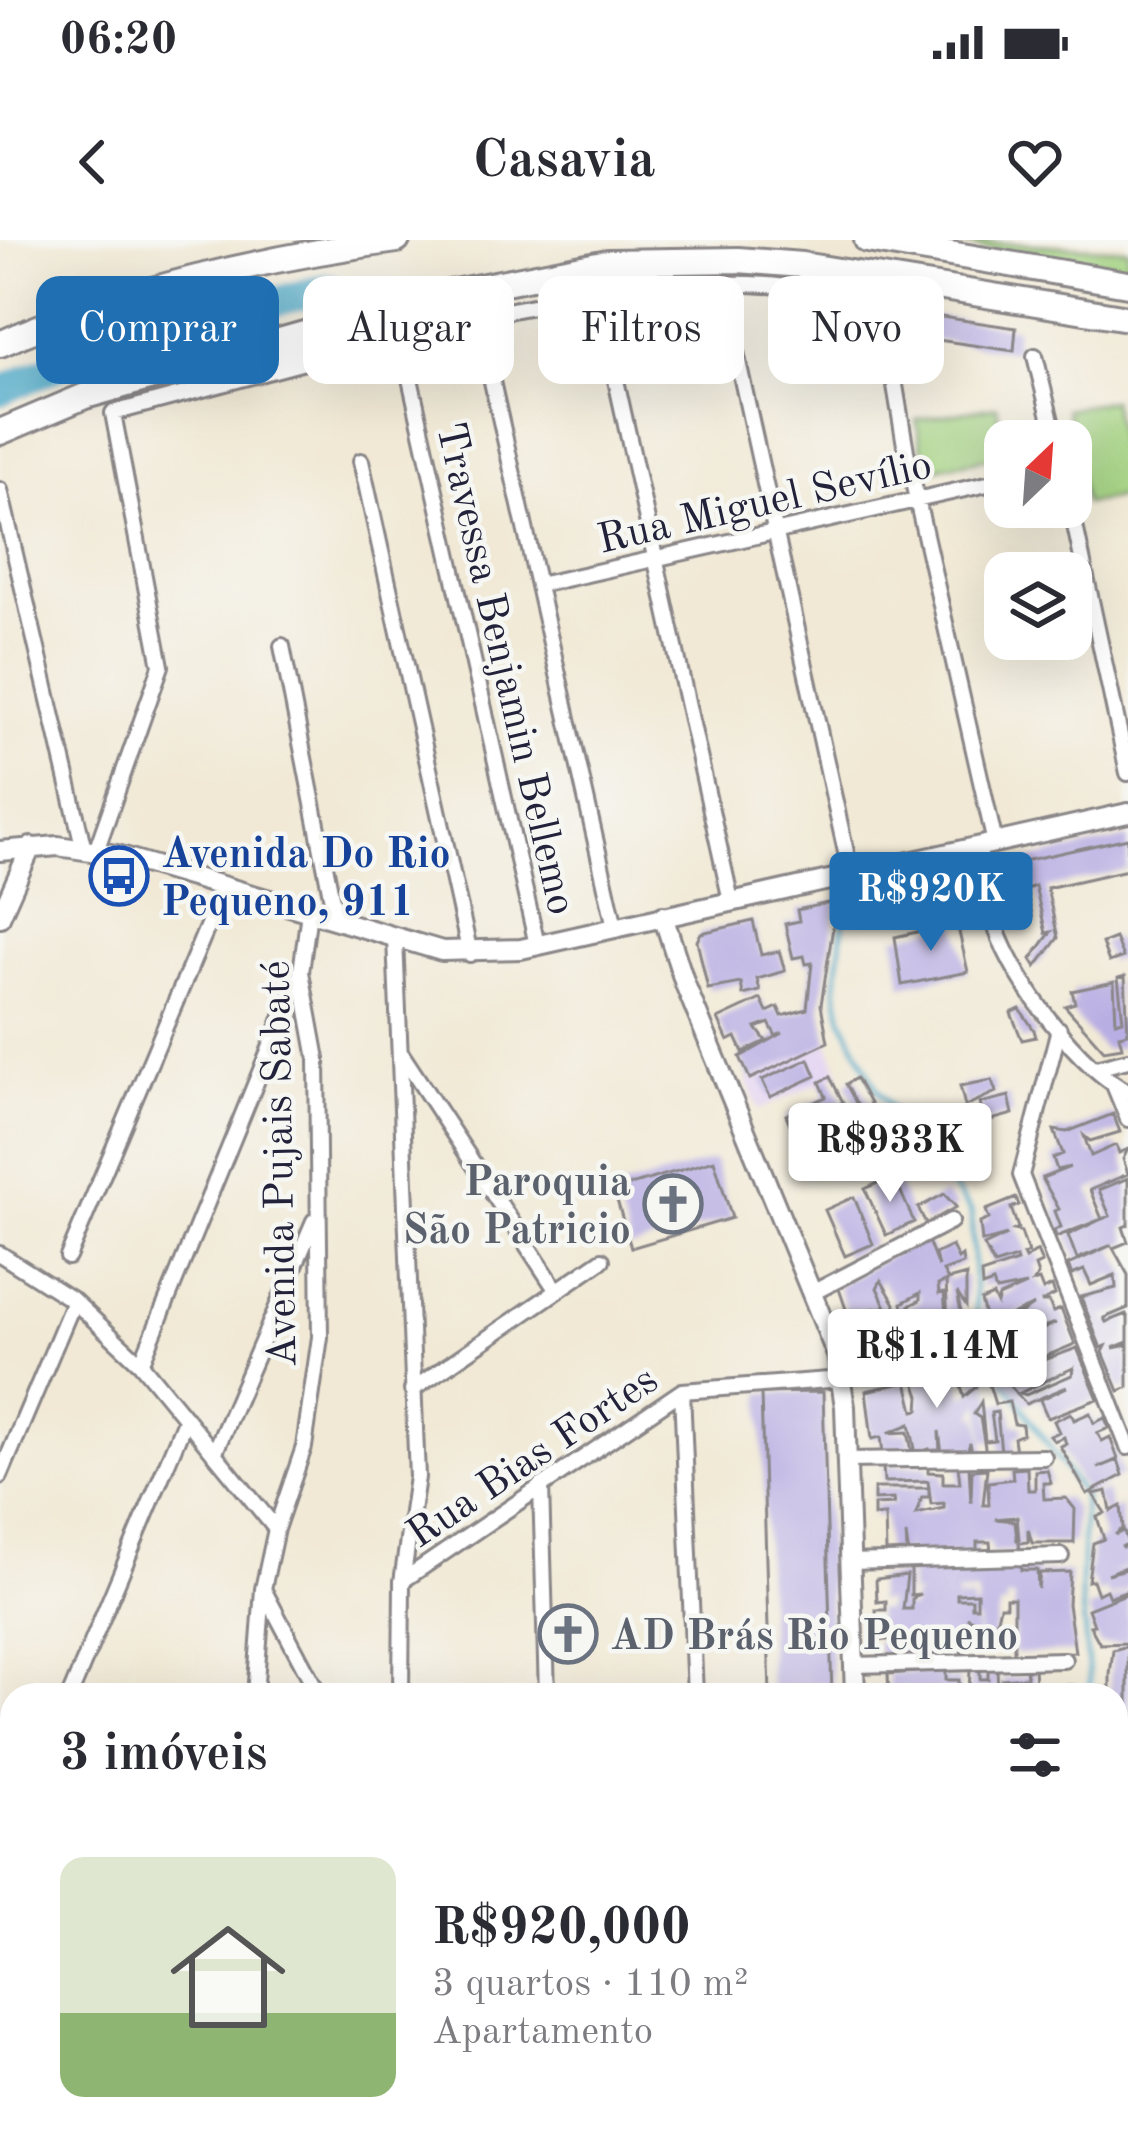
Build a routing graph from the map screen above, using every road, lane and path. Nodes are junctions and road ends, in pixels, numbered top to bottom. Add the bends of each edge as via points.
1 (397, 240) edge
2 (867, 240) edge
3 (852, 276) edge
4 (1128, 284) edge
5 (944, 289) edge
6 (1128, 297) edge
7 (1084, 310) junction
8 (1128, 318) edge
9 (279, 342) edge
10 (0, 344) edge
11 (1035, 356) dead end
12 (303, 362) edge
13 (129, 384) edge
14 (411, 384) edge
15 (493, 384) edge
16 (617, 384) edge
17 (742, 384) edge
18 (896, 384) edge
19 (1051, 420) edge
20 (0, 432) edge
21 (361, 461) dead end
22 (984, 485) edge
23 (0, 490) edge
24 (917, 499) junction
25 (1076, 528) edge
26 (774, 531) junction
27 (656, 557) junction
28 (538, 585) junction
29 (282, 646) dead end
30 (1128, 773) edge
31 (1128, 813) edge
32 (987, 844) junction
33 (31, 848) junction
34 (0, 851) edge
35 (90, 851) junction
36 (851, 875) junction
37 (224, 886) junction
38 (731, 901) junction
39 (309, 912) junction
40 (663, 916) junction
41 (0, 917) edge
42 (336, 921) junction
43 (615, 927) junction
44 (395, 938) junction
45 (537, 945) junction
46 (470, 954) junction
47 (301, 972) junction
48 (1059, 1029) junction
49 (400, 1051) junction
50 (1128, 1060) edge
51 (1096, 1068) junction
52 (1121, 1088) edge
53 (1128, 1119) edge
54 (317, 1216) junction
55 (951, 1221) dead end
56 (0, 1254) edge
57 (68, 1257) dead end
58 (602, 1260) dead end
59 (557, 1291) junction
60 (814, 1292) junction
61 (74, 1301) junction
62 (973, 1350) dead end
63 (837, 1355) junction
64 (141, 1364) junction
65 (842, 1379) junction
66 (412, 1390) junction
67 (682, 1391) junction
68 (186, 1418) junction
69 (1128, 1447) edge
70 (214, 1454) junction
71 (1044, 1457) dead end
72 (847, 1460) junction
73 (0, 1476) edge
74 (541, 1486) junction
75 (276, 1529) junction
76 (1061, 1556) dead end
77 (850, 1562) junction
78 (402, 1582) junction
79 (263, 1589) junction
80 (1064, 1660) dead end
81 (854, 1665) junction
82 (75, 1683) edge
83 (255, 1683) edge
84 (313, 1683) edge
85 (400, 1683) edge
86 (548, 1683) edge
87 (694, 1683) edge
88 (855, 1683) edge

1 - 10 highway via 228,273
2 - 4 highway
3 - 9 highway via 738,260 608,262 449,293
5 - 7 highway
6 - 7 highway
7 - 8 highway
11 - 19 street
12 - 35 street via 113,412 161,666
13 - 20 highway
14 - 45 street, Travessa Benjamin Bellemo
15 - 28 street
16 - 27 street
17 - 26 street
18 - 24 street
21 - 46 street
22 - 24 street, Rua Miguel Sevílio
23 - 35 street
24 - 26 street, Rua Miguel Sevílio
24 - 32 street
25 - 30 street
26 - 27 street, Rua Miguel Sevílio
26 - 36 street
27 - 28 street, Rua Miguel Sevílio
27 - 38 street
28 - 43 street
29 - 42 street
31 - 32 main road
32 - 36 main road
32 - 48 street via 996,929
33 - 34 main road
33 - 35 main road
33 - 41 main road
35 - 37 main road
36 - 38 main road
37 - 39 main road
37 - 57 street
38 - 40 main road
39 - 42 main road
39 - 47 street, Avenida Pujais Sabaté
40 - 43 main road
40 - 60 main road
42 - 44 main road
43 - 45 main road
44 - 46 main road
44 - 49 street
45 - 46 main road
47 - 54 street, Avenida Pujais Sabaté via 317,1059
47 - 64 street
48 - 51 street
48 - 69 street via 1021,1174
49 - 59 street
49 - 66 street
50 - 51 street
51 - 52 street
52 - 53 street
54 - 70 street
54 - 75 street, Avenida Pujais Sabaté via 316,1382
55 - 60 street
56 - 61 street
58 - 59 street
59 - 66 street
60 - 63 main road
61 - 64 street
61 - 73 street
62 - 63 street
63 - 65 main road
64 - 68 street
65 - 67 street, Rua Bias Fortes
65 - 72 main road
66 - 78 street via 417,1477
67 - 74 street, Rua Bias Fortes
67 - 87 street
68 - 70 street
68 - 82 street
70 - 75 street
71 - 72 street
72 - 77 main road
74 - 78 street, Rua Bias Fortes
74 - 86 street
75 - 79 street, Avenida Pujais Sabaté
76 - 77 street
77 - 81 main road
78 - 85 street
79 - 83 street, Avenida Pujais Sabaté
79 - 84 street
80 - 81 street
81 - 88 main road

